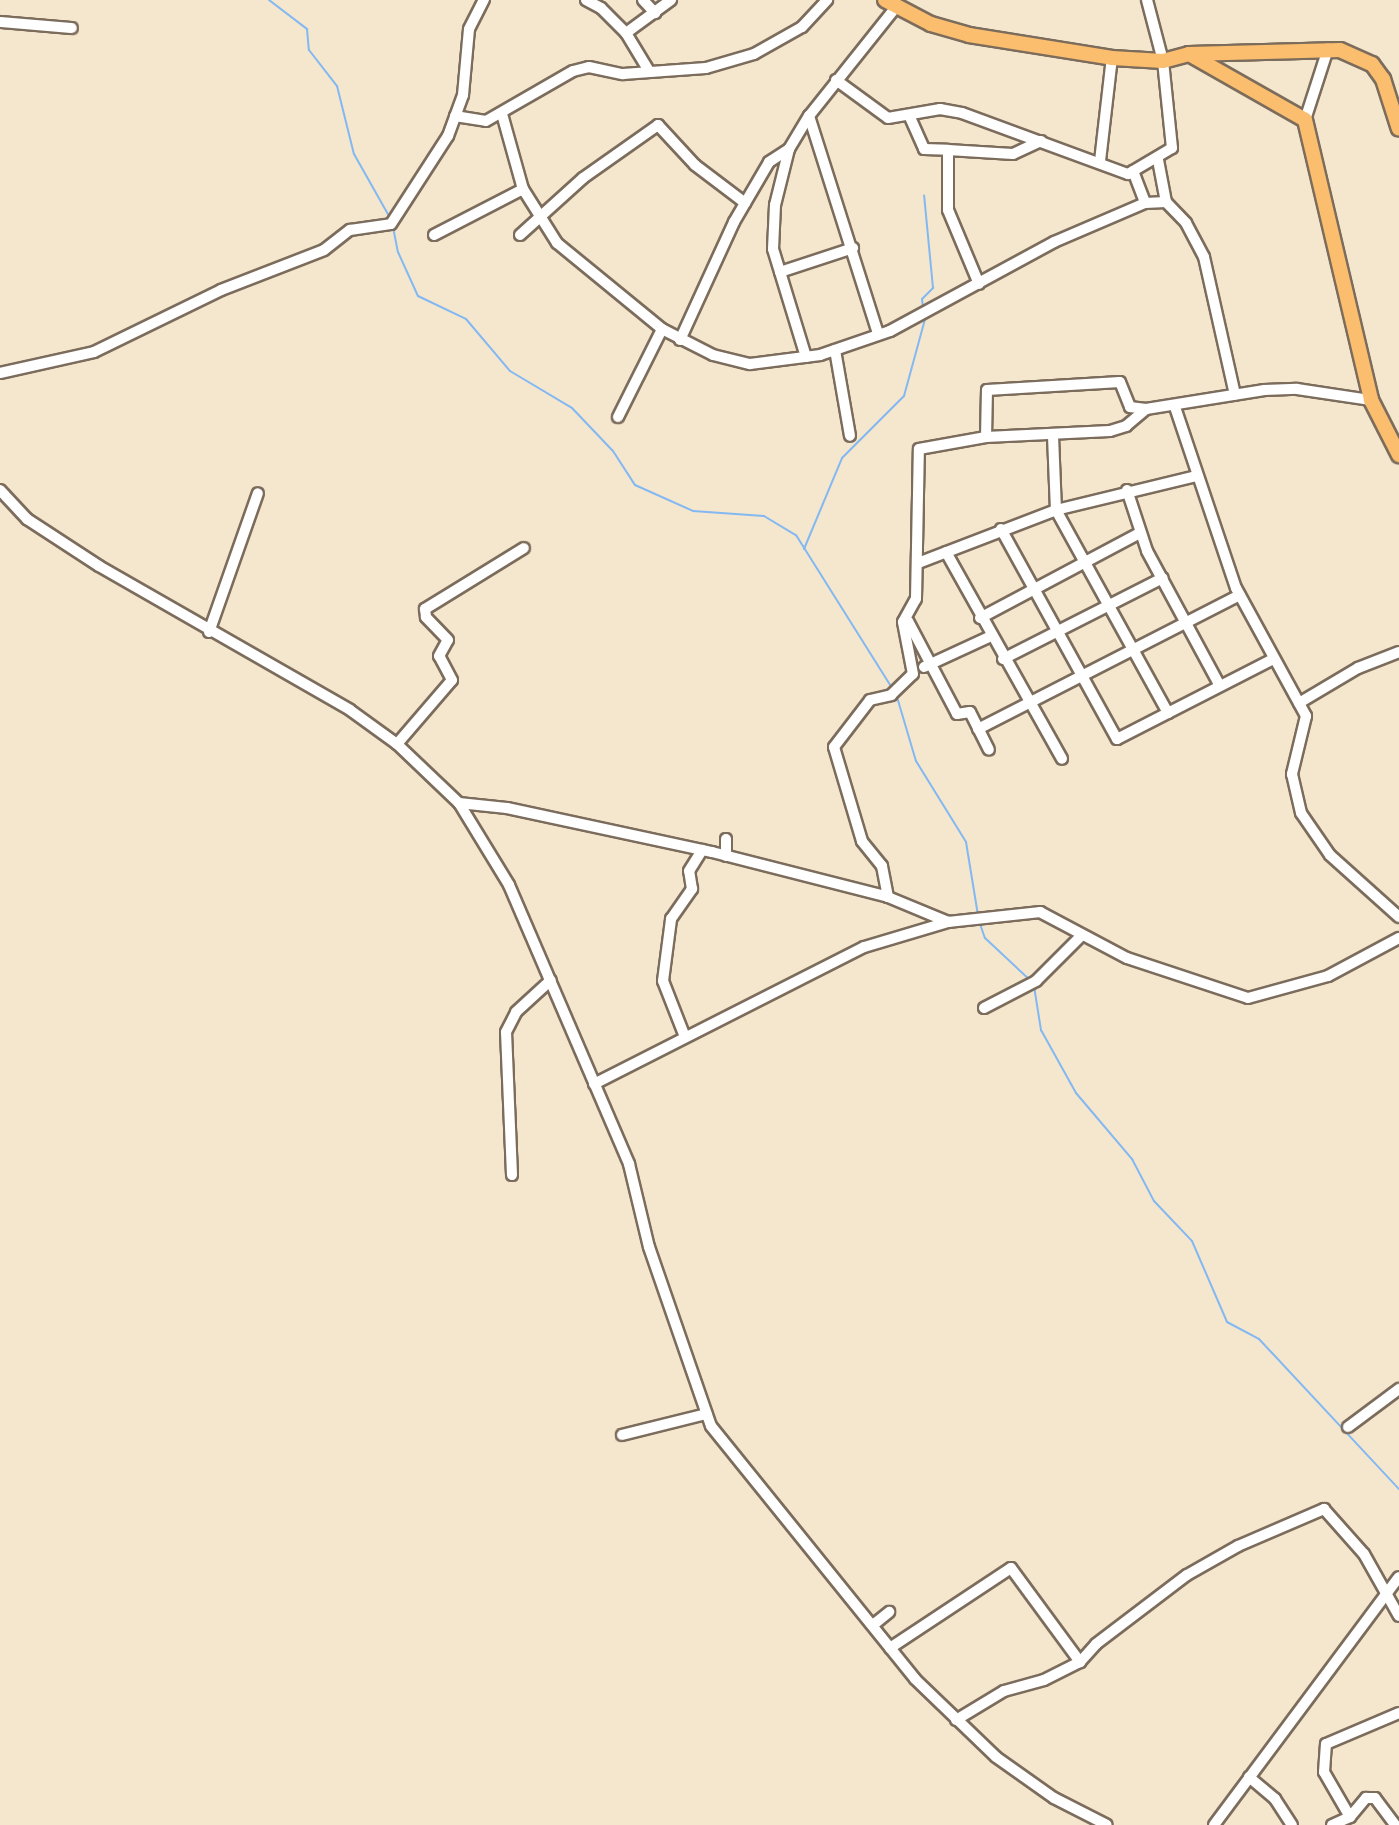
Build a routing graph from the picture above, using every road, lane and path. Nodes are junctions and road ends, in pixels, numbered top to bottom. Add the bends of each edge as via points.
1 (484, 0) edge
2 (586, 0) edge
3 (643, 0) edge
4 (671, 0) edge
5 (827, 0) edge
6 (1147, 0) edge
7 (890, 3) edge
8 (655, 13) junction
9 (0, 22) edge
10 (72, 28) dead end
11 (626, 33) junction
12 (1328, 49) junction
13 (1189, 54) junction
14 (1112, 58) junction
15 (1163, 61) junction
16 (649, 71) junction
17 (836, 80) junction
18 (1394, 92) edge
19 (502, 114) junction
20 (909, 115) junction
21 (455, 116) junction
22 (809, 116) junction
23 (1305, 120) junction
24 (1399, 129) edge
25 (1041, 141) junction
26 (789, 149) junction
27 (948, 150) junction
28 (1158, 160) junction
29 (1100, 161) junction
30 (1133, 171) junction
31 (523, 189) junction
32 (1166, 202) junction
33 (745, 203) junction
34 (1145, 203) junction
35 (538, 216) junction
36 (434, 235) dead end
37 (520, 235) dead end
38 (853, 248) junction
39 (780, 272) junction
40 (979, 284) junction
41 (662, 329) junction
42 (878, 334) junction
43 (680, 340) junction
44 (835, 350) junction
45 (806, 357) junction
46 (0, 373) edge
47 (1235, 395) junction
48 (1371, 400) junction
49 (1175, 407) junction
50 (1146, 409) junction
51 (618, 417) dead end
52 (850, 436) dead end
53 (1053, 436) junction
54 (1394, 436) edge
55 (986, 437) junction
56 (1399, 455) edge
57 (1197, 476) junction
58 (0, 490) edge
59 (1127, 490) junction
60 (258, 493) dead end
61 (1056, 510) junction
62 (1001, 529) junction
63 (1140, 533) junction
64 (524, 548) dead end
65 (946, 552) junction
66 (1085, 562) junction
67 (918, 563) junction
68 (1163, 578) junction
69 (1034, 589) junction
70 (1240, 595) junction
71 (1109, 605) junction
72 (906, 615) junction
73 (980, 618) junction
74 (1187, 622) junction
75 (1057, 631) junction
76 (209, 632) junction
77 (991, 636) junction
78 (1133, 649) junction
79 (1399, 652) edge
80 (1003, 659) junction
81 (1273, 659) junction
82 (928, 665) junction
83 (913, 674) junction
84 (1082, 676) junction
85 (1220, 686) junction
86 (1289, 686) junction
87 (1314, 694) junction
88 (1029, 703) junction
89 (1299, 703) junction
90 (1168, 713) junction
91 (1306, 716) junction
92 (978, 729) junction
93 (397, 744) junction
94 (989, 750) dead end
95 (1062, 759) dead end
96 (459, 803) junction
97 (726, 839) dead end
98 (702, 850) junction
99 (726, 856) junction
100 (888, 897) junction
101 (1399, 917) edge
102 (948, 922) junction
103 (1081, 936) junction
104 (1399, 938) edge
105 (551, 980) junction
106 (984, 1008) dead end
107 (685, 1037) junction
108 (594, 1084) junction
109 (512, 1175) dead end
110 (1399, 1389) edge
111 (706, 1414) junction
112 (1348, 1427) dead end
113 (622, 1435) dead end
114 (1399, 1577) edge
115 (1387, 1594) junction
116 (889, 1612) dead end
117 (1399, 1616) edge
118 (873, 1625) junction
119 (890, 1648) junction
120 (1080, 1662) junction
121 (1399, 1713) edge
122 (956, 1720) junction
123 (1249, 1777) junction
124 (1350, 1817) junction
125 (1107, 1825) edge
126 (1214, 1825) edge
127 (1292, 1825) edge
128 (1332, 1825) edge
129 (1395, 1825) edge

1 - 21 street via 469,29
2 - 11 street
3 - 8 street
4 - 8 street
5 - 16 street via 802,27 754,54 706,68
6 - 15 street
7 - 14 main road via 969,35
7 - 17 street
8 - 11 street
9 - 10 street
11 - 16 street
12 - 13 main road
12 - 18 main road via 1372,64
12 - 23 street
13 - 15 main road
13 - 23 main road
14 - 15 main road
14 - 29 street
15 - 28 street via 1172,148
16 - 19 street via 573,71
17 - 20 street via 888,118
17 - 22 street
18 - 24 main road
19 - 21 street via 486,121
19 - 31 street
20 - 25 street via 940,109 962,113
20 - 27 street via 924,149
21 - 46 street via 393,222 350,230 324,250 221,290 94,352
22 - 26 street
22 - 38 street
23 - 48 main road
25 - 27 street via 1013,154
25 - 29 street
26 - 33 street via 769,162
26 - 39 street via 775,205 773,249
27 - 40 street via 948,210
28 - 30 street
28 - 32 street
29 - 30 street via 1122,172
30 - 34 street
31 - 35 street
31 - 36 street
32 - 34 street
32 - 47 street via 1186,223 1204,257
33 - 35 street via 695,165 658,125
33 - 43 street
34 - 40 street via 1054,242
35 - 37 street
35 - 41 street via 557,243
38 - 39 street
38 - 42 street
39 - 45 street
40 - 42 street
41 - 43 street
41 - 51 street
42 - 44 street
43 - 45 street via 750,364
44 - 45 street
44 - 52 street
47 - 48 street via 1297,389
47 - 49 street
48 - 54 main road
49 - 50 street
49 - 57 street
50 - 53 street via 1126,426
50 - 55 street via 1130,407 1120,382 987,390
53 - 55 street
53 - 61 street
54 - 56 main road
55 - 67 street via 919,449
57 - 59 street
57 - 70 street
58 - 76 street via 27,519
59 - 61 street
59 - 63 street
60 - 76 street
61 - 62 street
61 - 66 street
62 - 65 street
62 - 69 street
63 - 66 street
63 - 68 street
64 - 93 street via 425,609 430,623 448,640 439,656 452,680
65 - 67 street
65 - 73 street
66 - 69 street
66 - 71 street
67 - 72 street via 916,599
68 - 71 street
68 - 74 street
69 - 73 street
69 - 75 street
70 - 74 street
70 - 81 street
71 - 75 street
71 - 78 street
72 - 82 street
72 - 83 street
73 - 77 street
74 - 78 street
74 - 85 street
75 - 80 street
75 - 84 street
76 - 93 street via 350,710
77 - 80 street
77 - 82 street
78 - 84 street
78 - 90 street
79 - 87 street
80 - 88 street
81 - 85 street
81 - 86 street
82 - 83 street
82 - 92 street via 957,714 970,712
83 - 100 street via 895,693 870,700 834,747 862,841 882,866
84 - 88 street
84 - 90 street via 1117,739
85 - 90 street
86 - 87 street
86 - 89 street
87 - 89 street
87 - 91 street
88 - 92 street
88 - 95 street
89 - 91 street
91 - 101 street via 1292,774 1301,813 1330,855
92 - 94 street
93 - 96 street
96 - 98 street via 507,808
96 - 105 street via 492,852
97 - 99 street
98 - 99 street
98 - 107 street via 689,871 692,889 671,919 663,981
99 - 100 street
100 - 102 street
102 - 103 street via 1040,912
102 - 107 street via 864,947
103 - 104 street via 1155,969 1248,998 1328,976
103 - 106 street via 1033,982
105 - 108 street
105 - 109 street via 516,1012 506,1032
107 - 108 street
108 - 111 street via 629,1164 649,1247
110 - 112 street
111 - 113 street
111 - 118 street via 809,1552
114 - 115 street
115 - 117 street
115 - 120 street via 1364,1554 1324,1509 1187,1575
115 - 123 street
116 - 118 street
118 - 119 street
119 - 120 street via 1011,1568
119 - 122 street
120 - 122 street via 1004,1691
121 - 124 street via 1326,1744 1324,1772
122 - 125 street via 1032,1783
123 - 126 street
123 - 127 street via 1275,1799
124 - 128 street
124 - 129 street via 1366,1798 1375,1798

